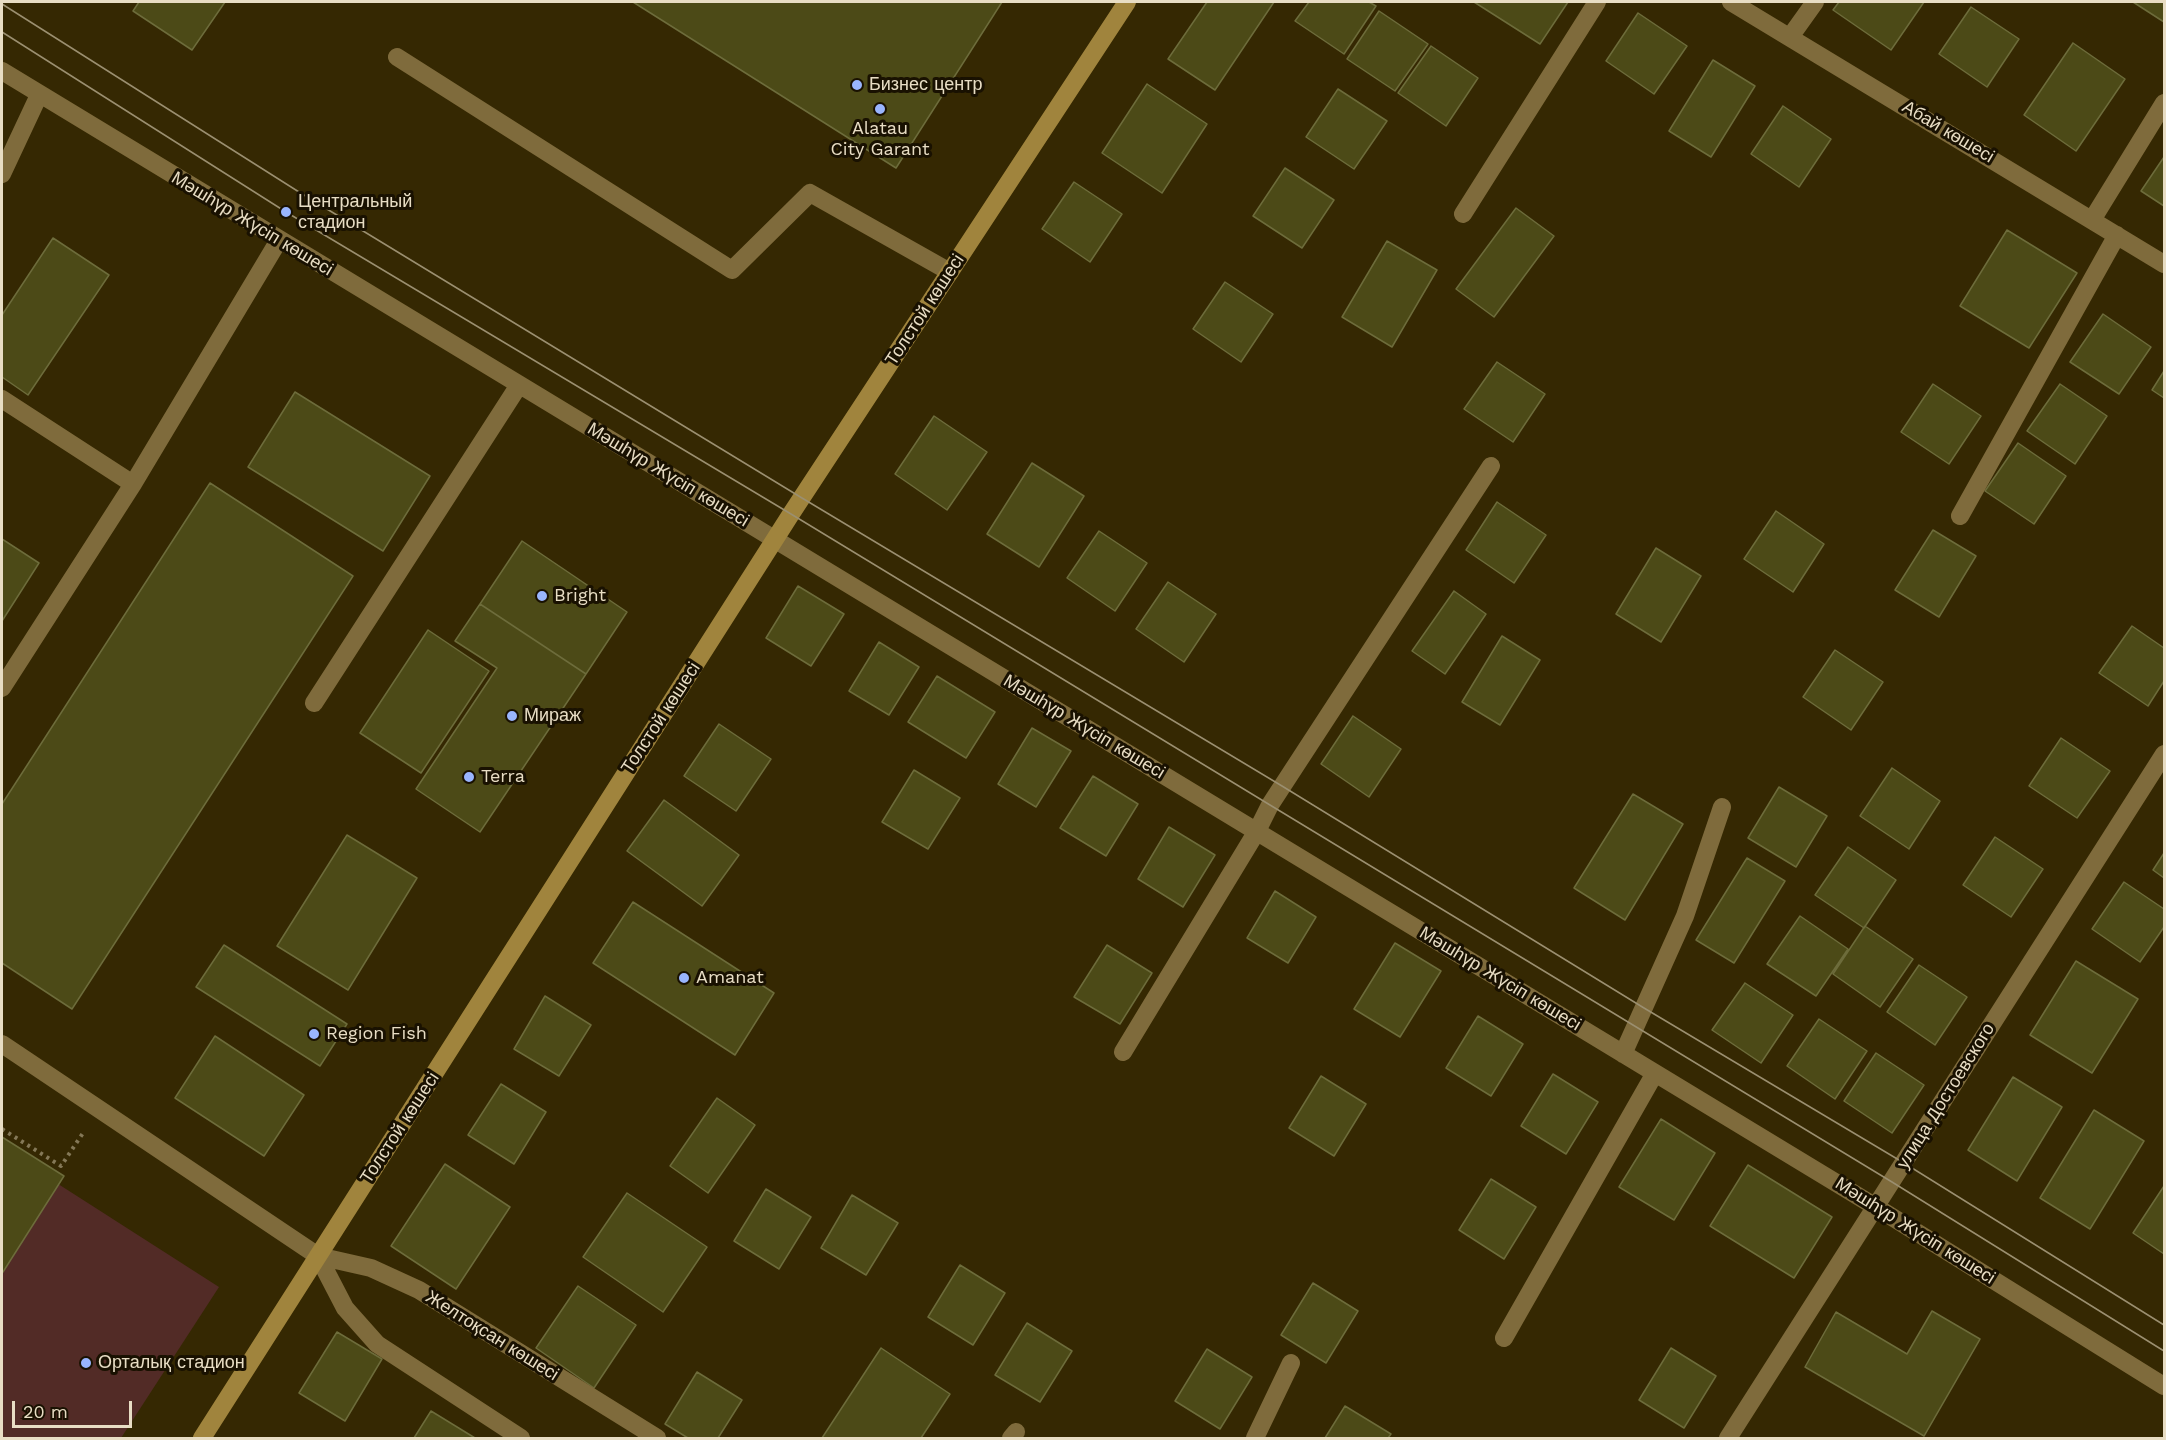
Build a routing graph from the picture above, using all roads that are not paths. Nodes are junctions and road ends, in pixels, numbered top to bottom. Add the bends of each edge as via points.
1 (1127, 2) edge
2 (1597, 2) edge
3 (1731, 2) edge
4 (1815, 2) edge
5 (1790, 37) junction
6 (397, 57) dead end
7 (2, 71) edge
8 (39, 95) junction
9 (2164, 103) edge
10 (2, 174) edge
11 (1463, 214) dead end
12 (2092, 220) junction
13 (2116, 235) junction
14 (279, 240) junction
15 (2164, 264) edge
16 (950, 272) junction
17 (519, 385) junction
18 (2, 399) edge
19 (1491, 466) dead end
20 (133, 484) junction
21 (1960, 516) dead end
22 (774, 539) junction
23 (2, 688) edge
24 (314, 703) dead end
25 (2164, 754) edge
26 (1722, 807) dead end
27 (1257, 831) junction
28 (2, 1044) edge
29 (1123, 1052) dead end
30 (1623, 1054) junction
31 (1655, 1073) junction
32 (1876, 1207) junction
33 (318, 1256) junction
34 (1504, 1338) dead end
35 (1291, 1362) dead end
36 (2164, 1386) edge
37 (637, 1434) edge
38 (202, 1438) edge
39 (521, 1438) edge
40 (657, 1438) edge
41 (1255, 1438) edge
42 (1728, 1438) edge

1 - 16 main road, Толстой көшесі
2 - 11 street
3 - 5 street, Абай көшесі
4 - 5 street
5 - 12 street, Абай көшесі
6 - 16 street via 732,270 810,193
7 - 8 street, Мәшһүр Жүсіп көшесі
8 - 10 street
8 - 14 street, Мәшһүр Жүсіп көшесі
9 - 12 street
12 - 13 street, Абай көшесі
13 - 15 street, Абай көшесі
13 - 21 street
14 - 17 street, Мәшһүр Жүсіп көшесі
14 - 20 street
16 - 22 main road, Толстой көшесі
17 - 22 street, Мәшһүр Жүсіп көшесі
17 - 24 street
18 - 20 street
19 - 27 street via 1270,805
20 - 23 street
22 - 27 street, Мәшһүр Жүсіп көшесі
22 - 33 main road, Толстой көшесі
25 - 32 street, улица Достоевского
26 - 30 street via 1685,916
27 - 29 street
27 - 30 street, Мәшһүр Жүсіп көшесі
28 - 33 street, Желтоқсан көшесі
30 - 31 street, Мәшһүр Жүсіп көшесі
31 - 32 street, Мәшһүр Жүсіп көшесі
31 - 34 street
32 - 36 street, Мәшһүр Жүсіп көшесі
32 - 42 street, улица Достоевского
33 - 37 street, Желтоқсан көшесі via 371,1268 419,1290
33 - 38 main road, Толстой көшесі
33 - 39 street, Желтоқсан көшесі via 345,1308 377,1344
35 - 41 street
37 - 40 street, Желтоқсан көшесі

